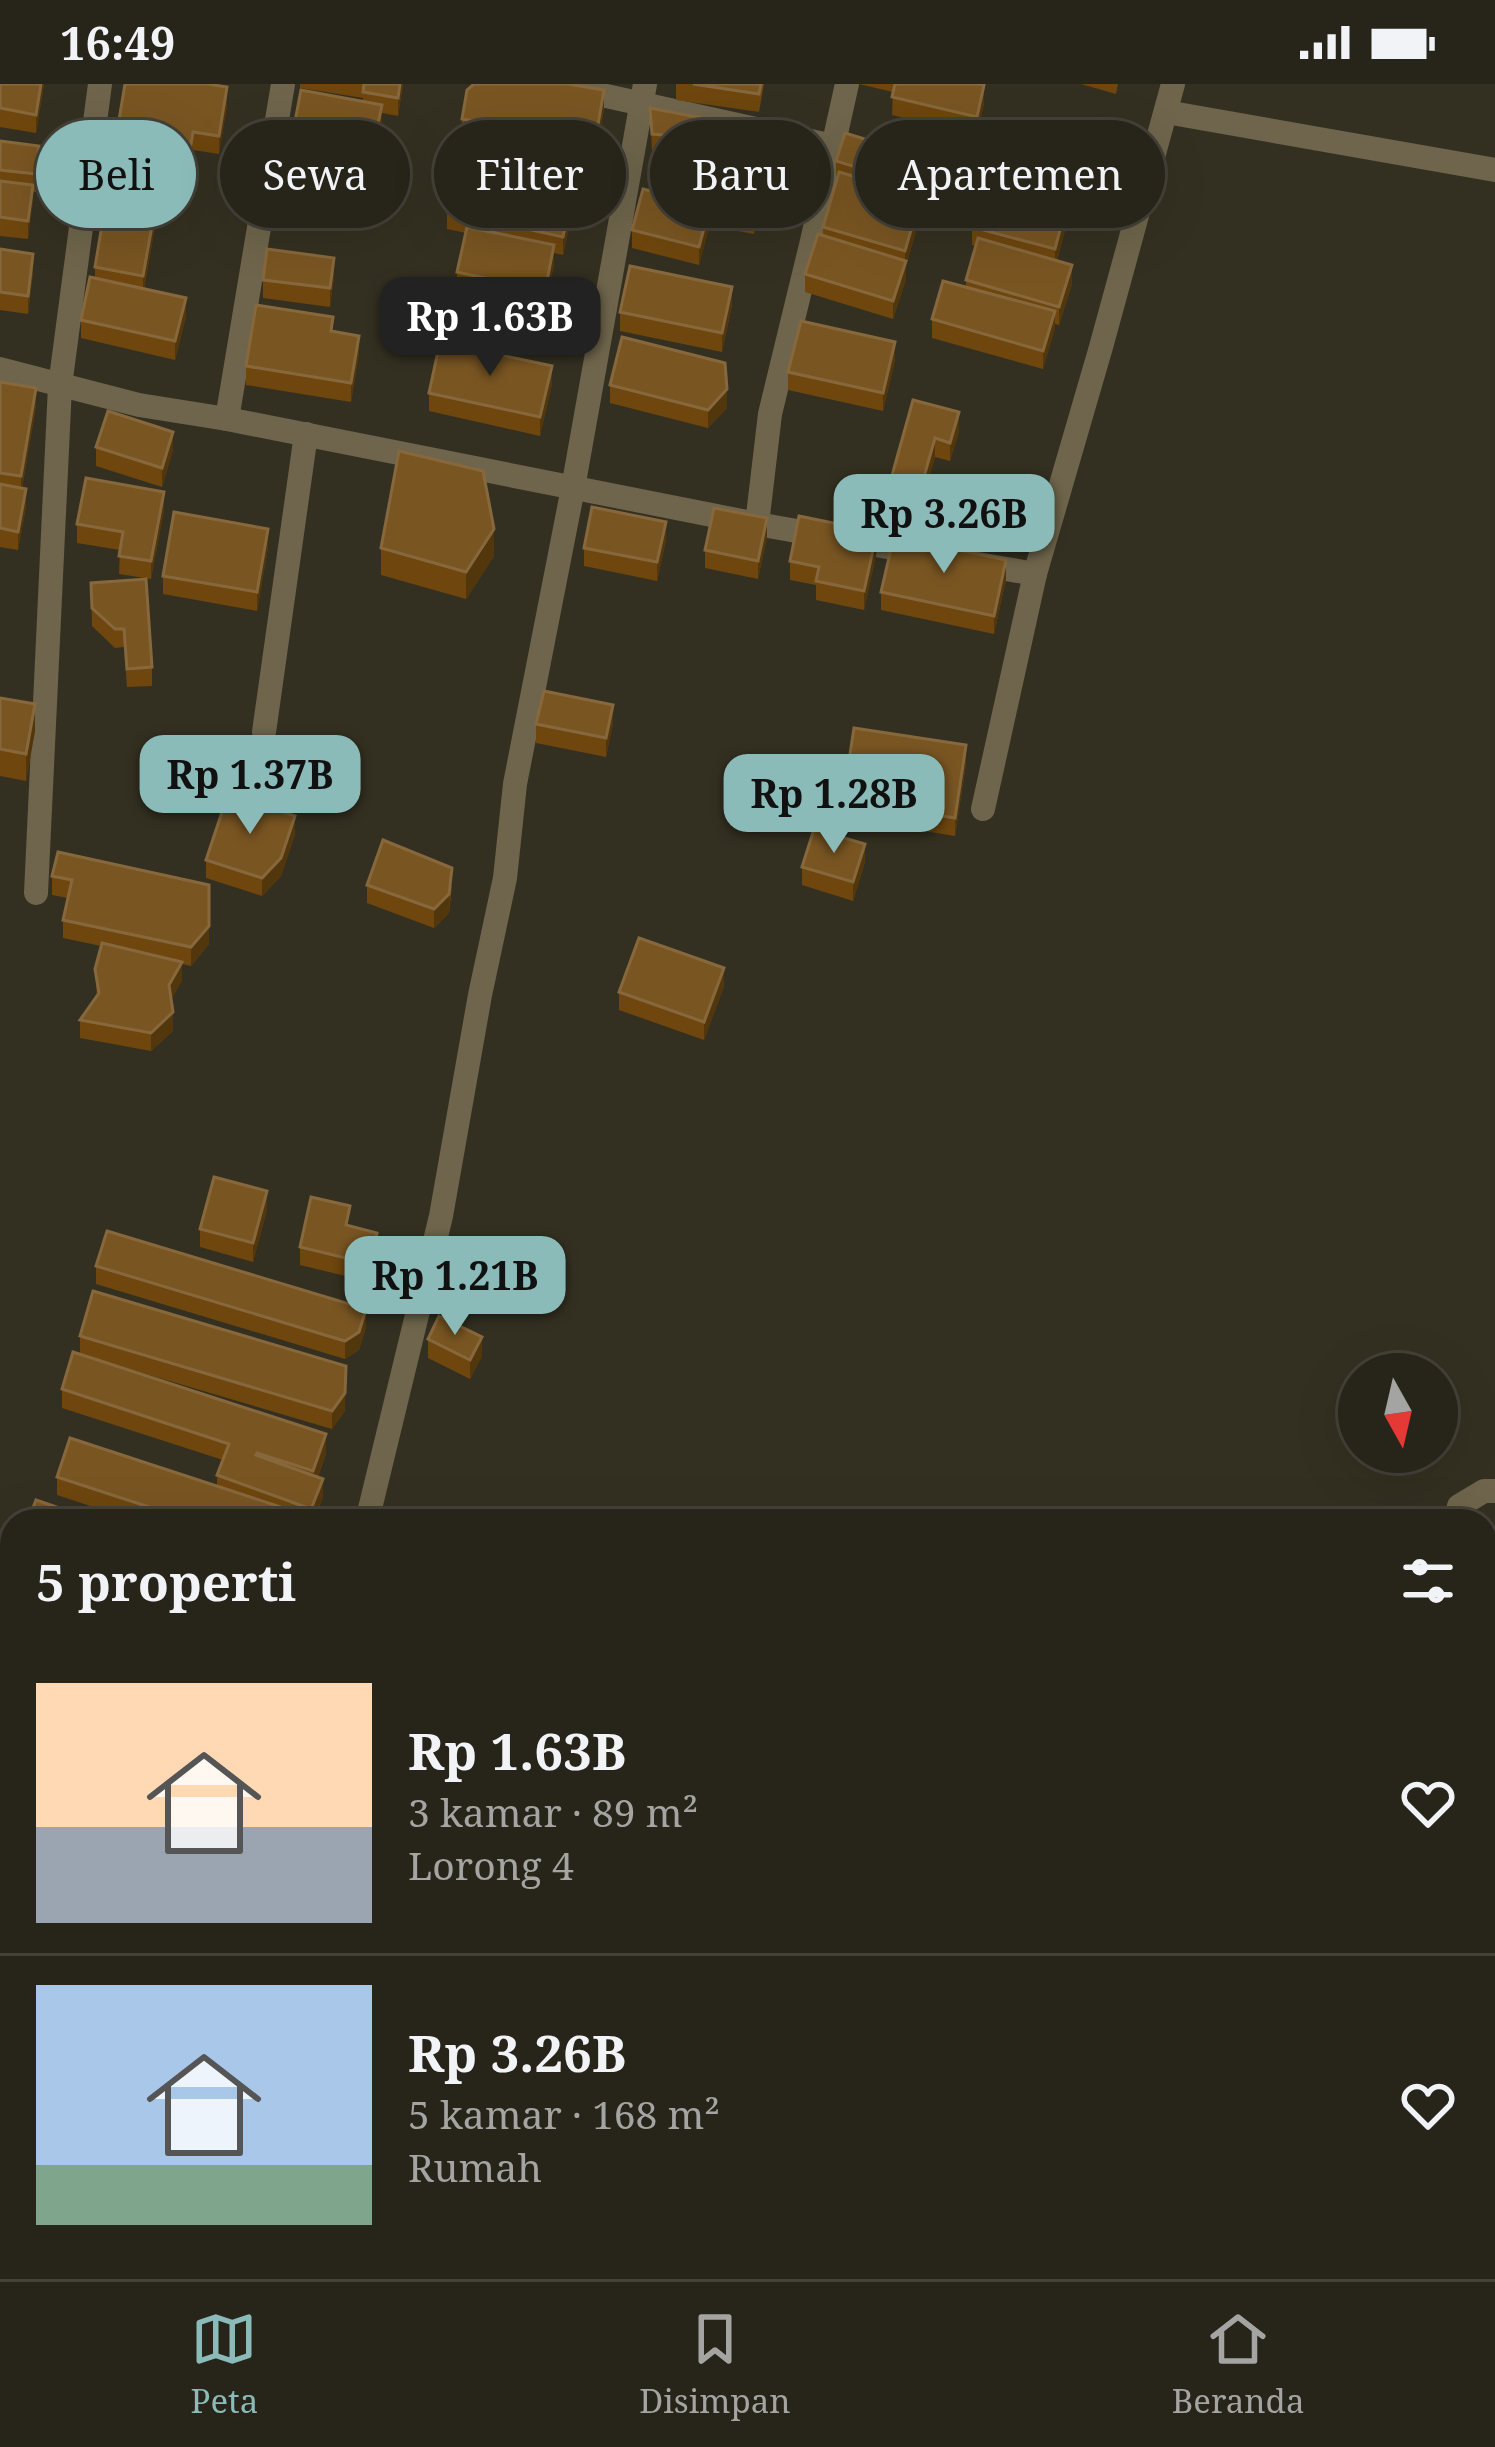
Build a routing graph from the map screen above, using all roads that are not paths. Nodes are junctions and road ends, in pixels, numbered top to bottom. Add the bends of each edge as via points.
1 (100, 84) edge
2 (284, 84) edge
3 (552, 84) edge
4 (847, 84) edge
5 (1173, 84) edge
6 (643, 93) edge
7 (1166, 112) junction
8 (833, 146) junction
9 (1495, 170) edge
10 (0, 368) edge
11 (60, 386) junction
12 (227, 418) junction
13 (306, 434) junction
14 (573, 488) junction
15 (757, 524) junction
16 (1035, 574) junction
17 (264, 732) dead end
18 (983, 809) dead end
19 (36, 893) dead end
20 (1495, 1491) edge
21 (370, 1509) edge
22 (1459, 1509) edge

1 - 11 street
2 - 12 street
3 - 6 street
4 - 8 street
5 - 7 street
6 - 8 street
6 - 14 street
7 - 9 street
7 - 16 street
8 - 15 street via 770,414
10 - 11 street
11 - 12 street
11 - 19 street
12 - 13 street
13 - 14 street
13 - 17 street
14 - 15 street
14 - 21 street via 441,1216
15 - 16 street
16 - 18 street
20 - 22 street

